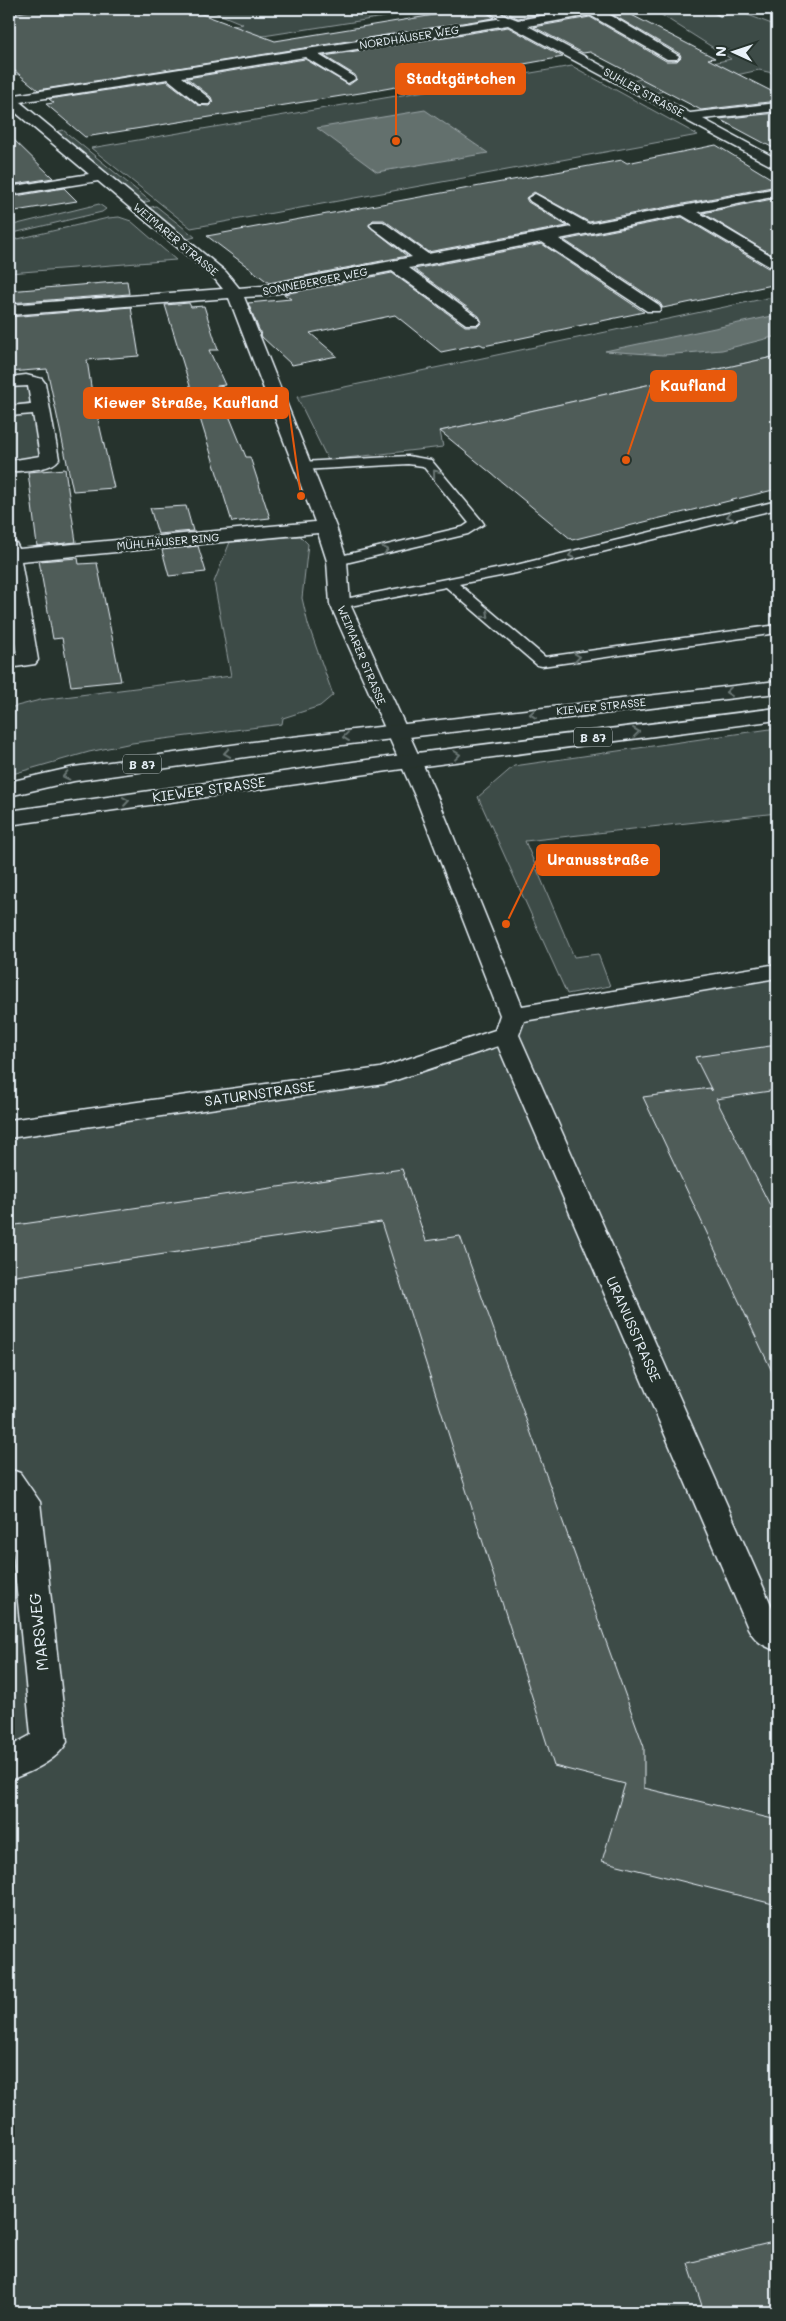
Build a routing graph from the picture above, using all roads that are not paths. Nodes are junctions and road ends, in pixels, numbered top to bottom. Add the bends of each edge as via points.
1 (488, 9) edge
2 (714, 9) edge
3 (730, 9) edge
4 (592, 10) edge
5 (513, 23) junction
6 (307, 53) junction
7 (672, 56) dead end
8 (171, 75) junction
9 (348, 80) dead end
10 (9, 100) edge
11 (204, 101) dead end
12 (777, 108) edge
13 (688, 117) junction
14 (777, 165) edge
15 (102, 176) junction
16 (9, 191) edge
17 (777, 192) edge
18 (535, 198) dead end
19 (684, 210) junction
20 (378, 225) dead end
21 (585, 228) junction
22 (544, 236) junction
23 (426, 260) junction
24 (769, 261) dead end
25 (396, 266) junction
26 (235, 294) junction
27 (653, 308) dead end
28 (9, 310) edge
29 (472, 321) dead end
30 (9, 382) edge
31 (40, 408) junction
32 (9, 411) edge
33 (9, 466) edge
34 (302, 466) junction
35 (777, 505) edge
36 (326, 527) junction
37 (10, 552) edge
38 (337, 561) junction
39 (449, 583) junction
40 (340, 604) junction
41 (777, 629) edge
42 (16, 631) edge
43 (612, 652) joint
44 (9, 662) edge
45 (777, 687) edge
46 (777, 714) edge
47 (395, 731) junction
48 (409, 761) junction
49 (9, 789) edge
50 (9, 818) edge
51 (777, 971) edge
52 (510, 1025) junction
53 (9, 1129) edge
54 (9, 1481) edge
55 (777, 1636) edge
56 (9, 1765) edge

1 - 5 lane
2 - 3 street
4 - 5 street, NORDHÄUSER WEG
4 - 7 street
5 - 6 street, NORDHÄUSER WEG
5 - 13 street, SUHLER STRASSE
6 - 8 street, NORDHÄUSER WEG
6 - 9 street
8 - 10 street, NORDHÄUSER WEG
8 - 11 street
10 - 15 street, WEIMARER STRASSE
12 - 13 street
13 - 14 street, SUHLER STRASSE
15 - 16 street
15 - 26 street, WEIMARER STRASSE via 220,275
17 - 19 street, SONNEBERGER WEG
18 - 21 street
19 - 21 street, SONNEBERGER WEG
19 - 24 street
20 - 23 street
21 - 22 street, SONNEBERGER WEG
22 - 23 street, SONNEBERGER WEG
22 - 27 street
23 - 25 street, SONNEBERGER WEG
25 - 26 street, SONNEBERGER WEG
25 - 29 street
26 - 28 street
26 - 34 street, WEIMARER STRASSE
30 - 31 street via 26,380 36,383
31 - 32 street
31 - 33 street via 50,459
34 - 36 street, WEIMARER STRASSE
38 -> 34 lane via 468,530 477,524 427,463 408,460
35 -> 39 lane
36 - 37 street, MÜHLHÄUSER RING
36 - 38 street, WEIMARER STRASSE
37 - 42 street, MÜHLHÄUSER RING
38 - 40 street, WEIMARER STRASSE
39 - 40 lane
39 -> 43 lane via 542,662
40 - 47 street, WEIMARER STRASSE
41 - 43 lane
42 - 44 street, MÜHLHÄUSER RING via 28,660
45 -> 47 street, KIEWER STRASSE / B 87
48 -> 46 street, KIEWER STRASSE / B 87
47 - 48 street
47 -> 49 street, KIEWER STRASSE / B 87 via 74,774
50 -> 48 street, KIEWER STRASSE / B 87
48 - 52 street, URANUSSTRASSE via 426,796
51 - 52 street via 711,980 553,1011
52 - 53 street, SATURNSTRASSE via 384,1076
52 - 55 street, URANUSSTRASSE via 766,1628
54 - 56 street, MARSWEG via 24,1502 49,1742

